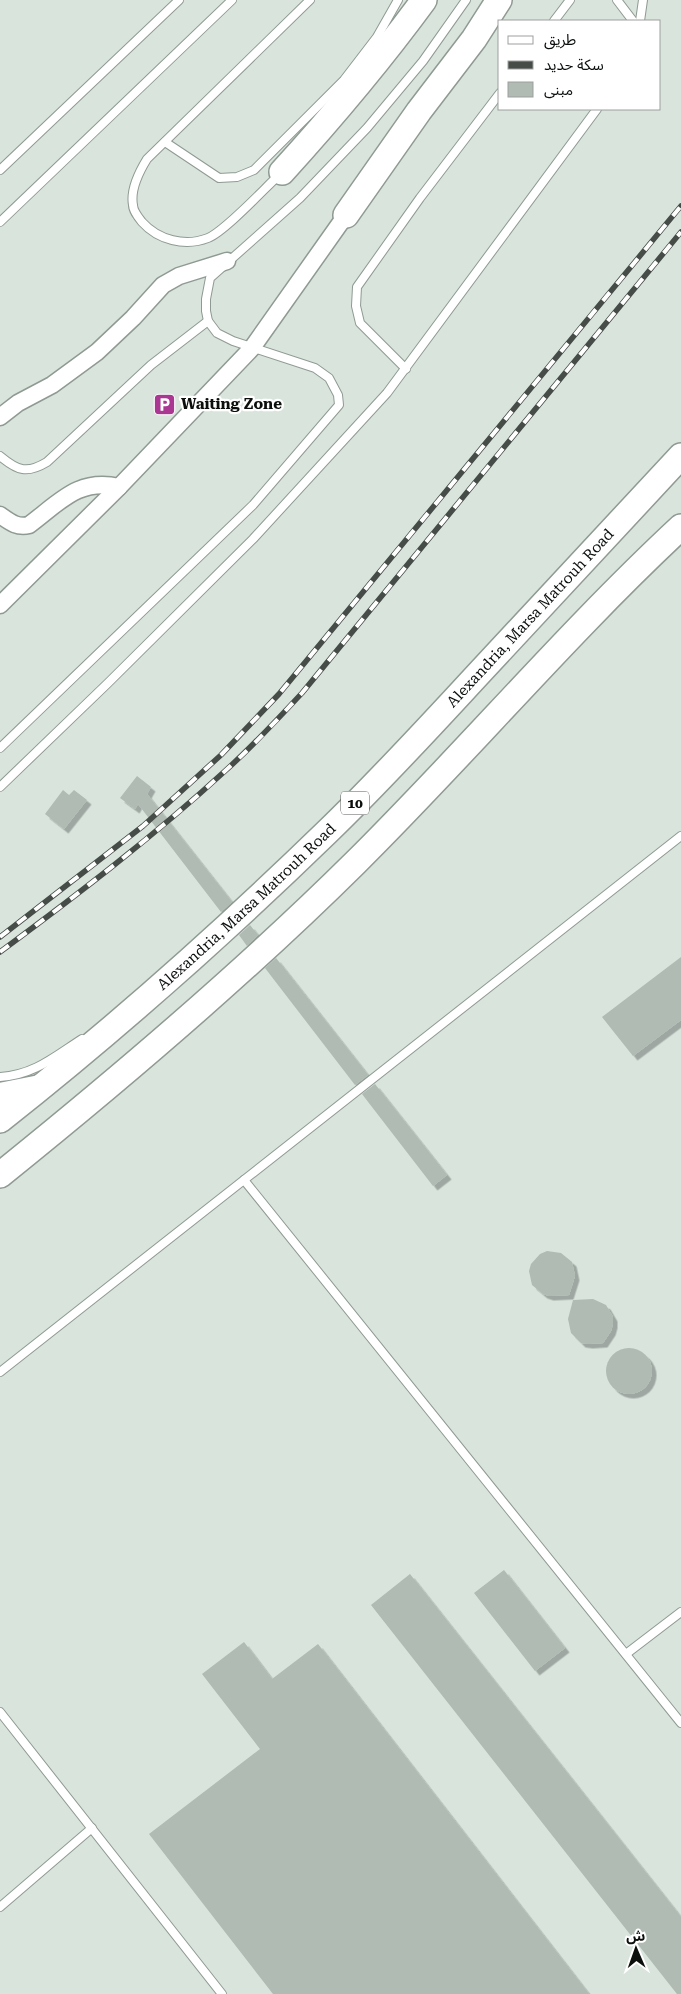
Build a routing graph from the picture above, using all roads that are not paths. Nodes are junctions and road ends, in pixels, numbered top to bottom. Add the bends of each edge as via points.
1 (179, 0) edge
2 (232, 0) edge
3 (310, 0) edge
4 (398, 0) edge
5 (424, 0) edge
6 (466, 0) edge
7 (498, 0) edge
8 (570, 0) edge
9 (617, 0) edge
10 (643, 0) edge
11 (555, 20) edge
12 (632, 20) edge
13 (640, 20) edge
14 (498, 96) edge
15 (596, 110) edge
16 (165, 142) junction
17 (0, 170) edge
18 (282, 172) joint
19 (346, 216) joint
20 (0, 222) edge
21 (227, 262) junction
22 (208, 321) junction
23 (252, 348) junction
24 (406, 369) junction
25 (0, 417) edge
26 (0, 456) edge
27 (681, 456) edge
28 (120, 487) junction
29 (0, 515) edge
30 (681, 527) edge
31 (0, 605) edge
32 (0, 748) edge
33 (0, 786) edge
34 (681, 836) edge
35 (158, 988) junction
36 (104, 1024) dead end
37 (88, 1034) dead end
38 (0, 1077) edge
39 (45, 1085) junction
40 (0, 1094) edge
41 (0, 1120) edge
42 (0, 1175) edge
43 (244, 1180) junction
44 (0, 1372) edge
45 (681, 1612) edge
46 (626, 1654) junction
47 (0, 1712) edge
48 (681, 1722) edge
49 (92, 1828) junction
50 (0, 1907) edge
51 (222, 1994) edge

1 - 17 lane
2 - 20 lane
3 - 16 lane
4 - 16 lane via 377,37 344,80 254,170 238,177 219,178
5 - 18 main road via 358,85
6 - 21 lane via 423,61 367,128 300,198
7 - 19 main road via 474,39
8 - 11 lane
9 - 12 lane
10 - 13 lane
14 - 24 lane via 357,287 356,306 360,322
15 - 24 lane
16 - 18 lane via 142,167 134,186 132,207 156,234 175,241 195,242 214,235
19 - 23 street
21 - 22 lane via 210,278 206,299
21 - 25 street via 179,276 163,285 97,352
22 - 23 lane via 217,333
22 - 26 lane via 151,365 47,462 34,470 24,470 10,465
23 - 28 street
23 - 32 lane via 322,372 334,386 339,405 252,506
24 - 33 lane via 253,539
27 - 35 main road, Alexandria, Marsa Matrouh Road / 10 via 416,742 328,831
28 - 29 street via 96,484 75,491 29,525 14,525
28 - 31 street
30 - 42 main road via 618,588 357,861 274,942 188,1020
34 - 43 lane
35 - 36 lane
35 - 39 main road, Alexandria, Marsa Matrouh Road / 10
37 - 38 lane via 38,1068 18,1076
39 - 40 street
39 - 41 main road, Alexandria, Marsa Matrouh Road / 10
43 - 44 lane
43 - 46 lane
45 - 46 lane
46 - 48 lane
47 - 49 lane
49 - 50 lane
49 - 51 lane

